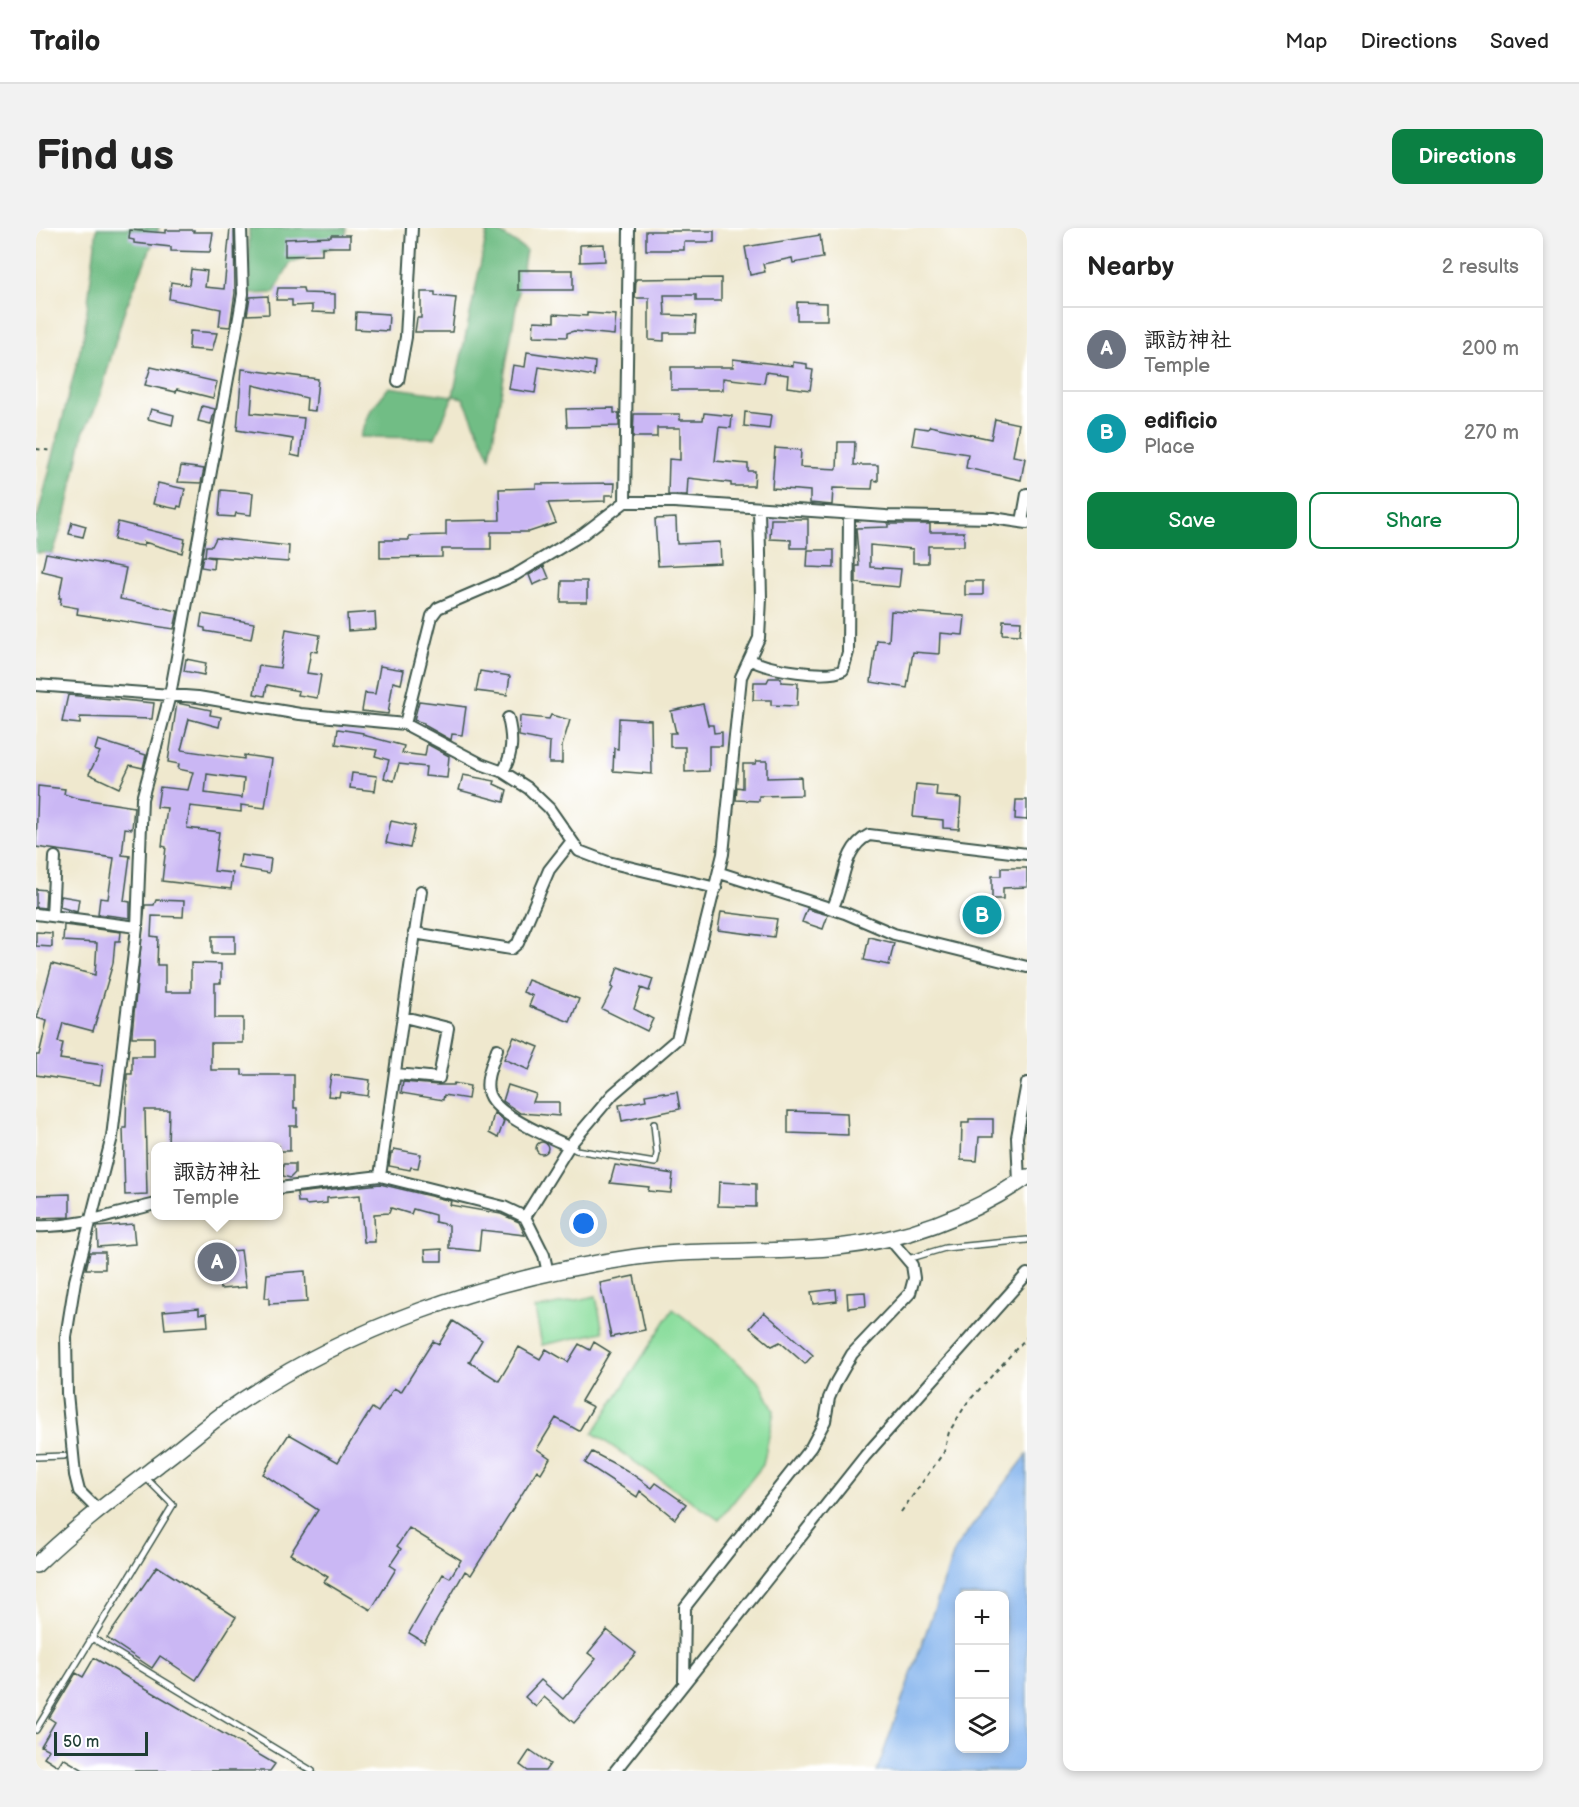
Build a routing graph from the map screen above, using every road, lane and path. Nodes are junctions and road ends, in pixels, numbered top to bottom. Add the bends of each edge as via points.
1 (241, 228) edge
2 (412, 228) edge
3 (629, 228) edge
4 (398, 381) dead end
5 (36, 448) edge
6 (53, 451) dead end
7 (1027, 494) edge
8 (625, 502) junction
9 (759, 509) junction
10 (849, 514) junction
11 (1025, 523) edge
12 (751, 660) junction
13 (36, 686) edge
14 (170, 695) junction
15 (508, 718) dead end
16 (405, 724) junction
17 (503, 772) junction
18 (571, 842) junction
19 (1027, 854) edge
20 (55, 856) dead end
21 (720, 873) junction
22 (716, 888) junction
23 (420, 891) dead end
24 (832, 909) junction
25 (36, 914) edge
26 (52, 916) junction
27 (137, 927) junction
28 (414, 933) junction
29 (1027, 967) edge
30 (404, 1017) junction
31 (497, 1049) dead end
32 (396, 1074) junction
33 (1027, 1083) edge
34 (654, 1124) dead end
35 (568, 1146) junction
36 (380, 1176) junction
37 (1023, 1180) edge
38 (283, 1188) edge
39 (151, 1205) edge
40 (525, 1217) junction
41 (92, 1218) junction
42 (36, 1226) edge
43 (889, 1238) junction
44 (1027, 1240) edge
45 (908, 1259) junction
46 (549, 1272) junction
47 (1027, 1274) edge
48 (1027, 1337) edge
49 (64, 1456) dead end
50 (36, 1457) edge
51 (144, 1476) junction
52 (98, 1510) junction
53 (901, 1512) dead end
54 (36, 1565) edge
55 (92, 1638) junction
56 (684, 1681) junction
57 (36, 1730) edge
58 (312, 1771) edge
59 (615, 1771) edge

1 - 14 street via 243,294
2 - 4 street via 406,337
3 - 8 street
5 - 6 path
7 - 11 street
8 - 9 street
8 - 16 street via 584,534 515,575 438,608 432,616
9 - 10 street
9 - 12 street via 760,621
10 - 11 street via 993,518
10 - 12 street via 848,652 843,670 825,673 766,668
12 - 21 street via 739,687
13 - 14 street
14 - 16 street
14 - 27 street via 142,799
15 - 17 street via 513,740
16 - 17 street
17 - 18 street via 539,796
18 - 22 street via 579,851 608,862
18 - 28 street via 549,870 518,943 511,949
19 - 24 street via 869,835 855,843 849,855
20 - 26 street
21 - 22 street
21 - 24 street
22 - 35 street via 677,1039 613,1094
23 - 28 street
24 - 29 street via 894,934
25 - 26 street
26 - 27 street
27 - 41 street via 112,1137
28 - 30 street
30 - 32 street
30 - 32 street via 448,1028 439,1078
31 - 35 street via 487,1090 492,1103
32 - 36 street
33 - 37 street via 1017,1137
34 - 35 lane via 655,1163
35 - 40 street
36 - 38 street
36 - 40 street via 504,1207
37 - 43 street via 934,1226
39 - 41 street
40 - 46 street
41 - 42 street via 73,1226
41 - 52 street via 75,1281 66,1337 67,1393 79,1491
43 - 45 street
43 - 46 street via 839,1247 675,1253
44 - 45 lane via 945,1248
45 - 56 street via 915,1278 910,1293 852,1354 836,1382 825,1421 811,1447 685,1607
46 - 51 street via 426,1308 311,1361 223,1413
47 - 56 street via 865,1456
48 - 53 path via 967,1403 949,1431 944,1452
49 - 50 lane
51 - 52 street
51 - 55 lane via 173,1505
52 - 54 street
55 - 57 lane
55 - 58 lane
56 - 59 street

